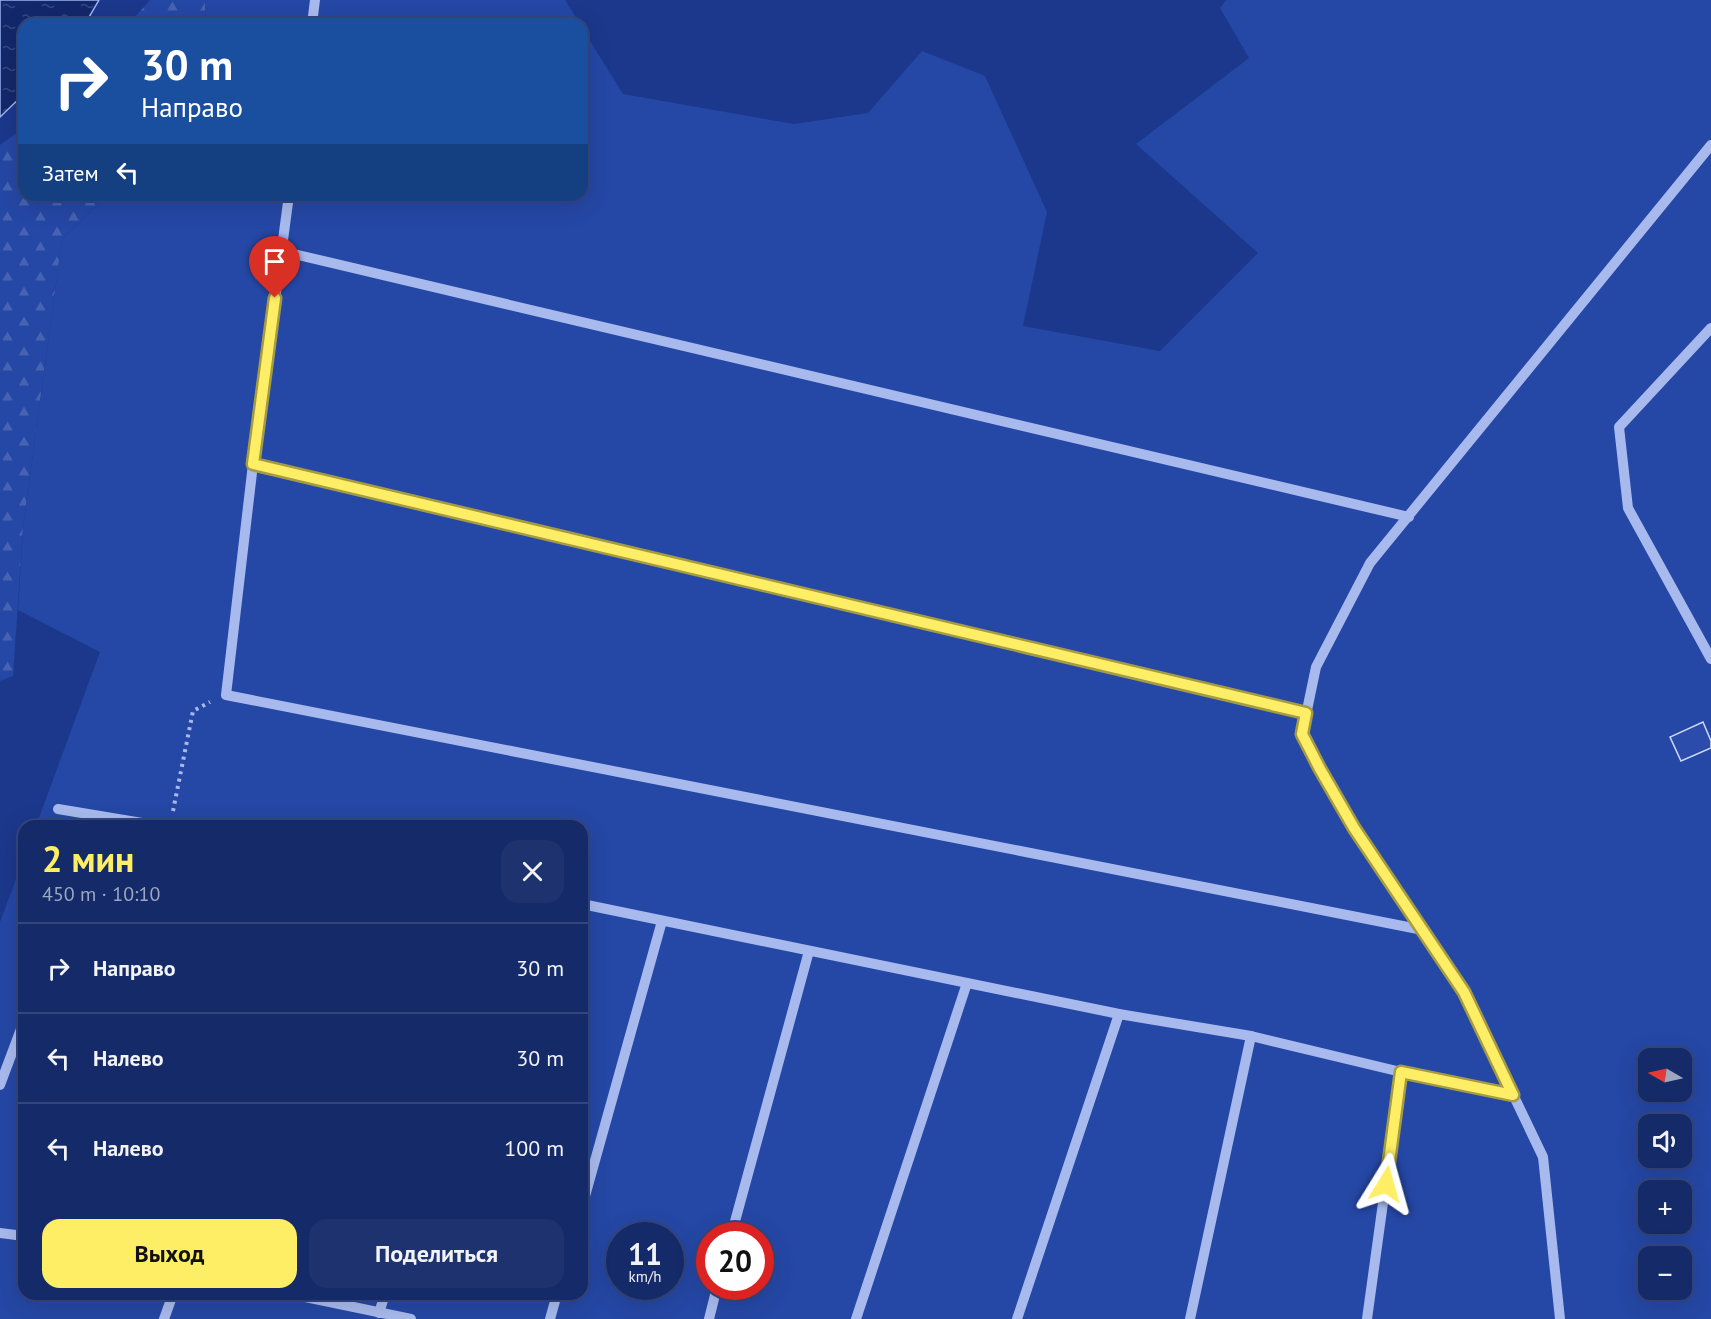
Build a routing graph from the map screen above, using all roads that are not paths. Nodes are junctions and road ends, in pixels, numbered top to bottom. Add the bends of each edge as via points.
1 (315, 0) edge
2 (313, 18) edge
3 (1711, 144) edge
4 (288, 201) edge
5 (282, 251) junction
6 (1711, 328) edge
7 (253, 464) junction
8 (1408, 517) junction
9 (1711, 659) edge
10 (1306, 713) junction
11 (58, 809) dead end
12 (96, 820) edge
13 (588, 905) edge
14 (662, 921) junction
15 (1423, 930) junction
16 (809, 951) junction
17 (967, 983) junction
18 (1119, 1014) junction
19 (1251, 1036) junction
20 (18, 1037) edge
21 (1401, 1072) junction
22 (0, 1085) edge
23 (1513, 1095) junction
24 (588, 1186) edge
25 (735, 1222) edge
26 (0, 1233) edge
27 (18, 1235) edge
28 (171, 1300) edge
29 (319, 1300) edge
30 (383, 1300) edge
31 (555, 1300) edge
32 (714, 1300) edge
33 (379, 1313) junction
34 (164, 1319) edge
35 (411, 1319) edge
36 (550, 1319) edge
37 (709, 1319) edge
38 (856, 1319) edge
39 (1017, 1319) edge
40 (1190, 1319) edge
41 (1367, 1319) edge
42 (1560, 1319) edge

1 - 2 street
3 - 8 street
4 - 5 street
5 - 7 street
5 - 8 street
6 - 9 street via 1619,427 1628,508
7 - 10 street
7 - 15 street via 226,695
8 - 10 street via 1370,563 1316,667
10 - 15 street via 1302,734 1320,769 1354,828
11 - 12 street
13 - 14 street
14 - 16 street
14 - 24 street
15 - 23 street via 1464,992
16 - 17 street
16 - 25 street
17 - 18 street
17 - 38 street
18 - 19 street
18 - 39 street
19 - 21 street
19 - 40 street
20 - 22 street
21 - 23 street
21 - 41 street
23 - 42 street via 1543,1157
26 - 27 street
28 - 34 street
29 - 33 street
30 - 33 street
31 - 36 street
32 - 37 street
33 - 35 street

